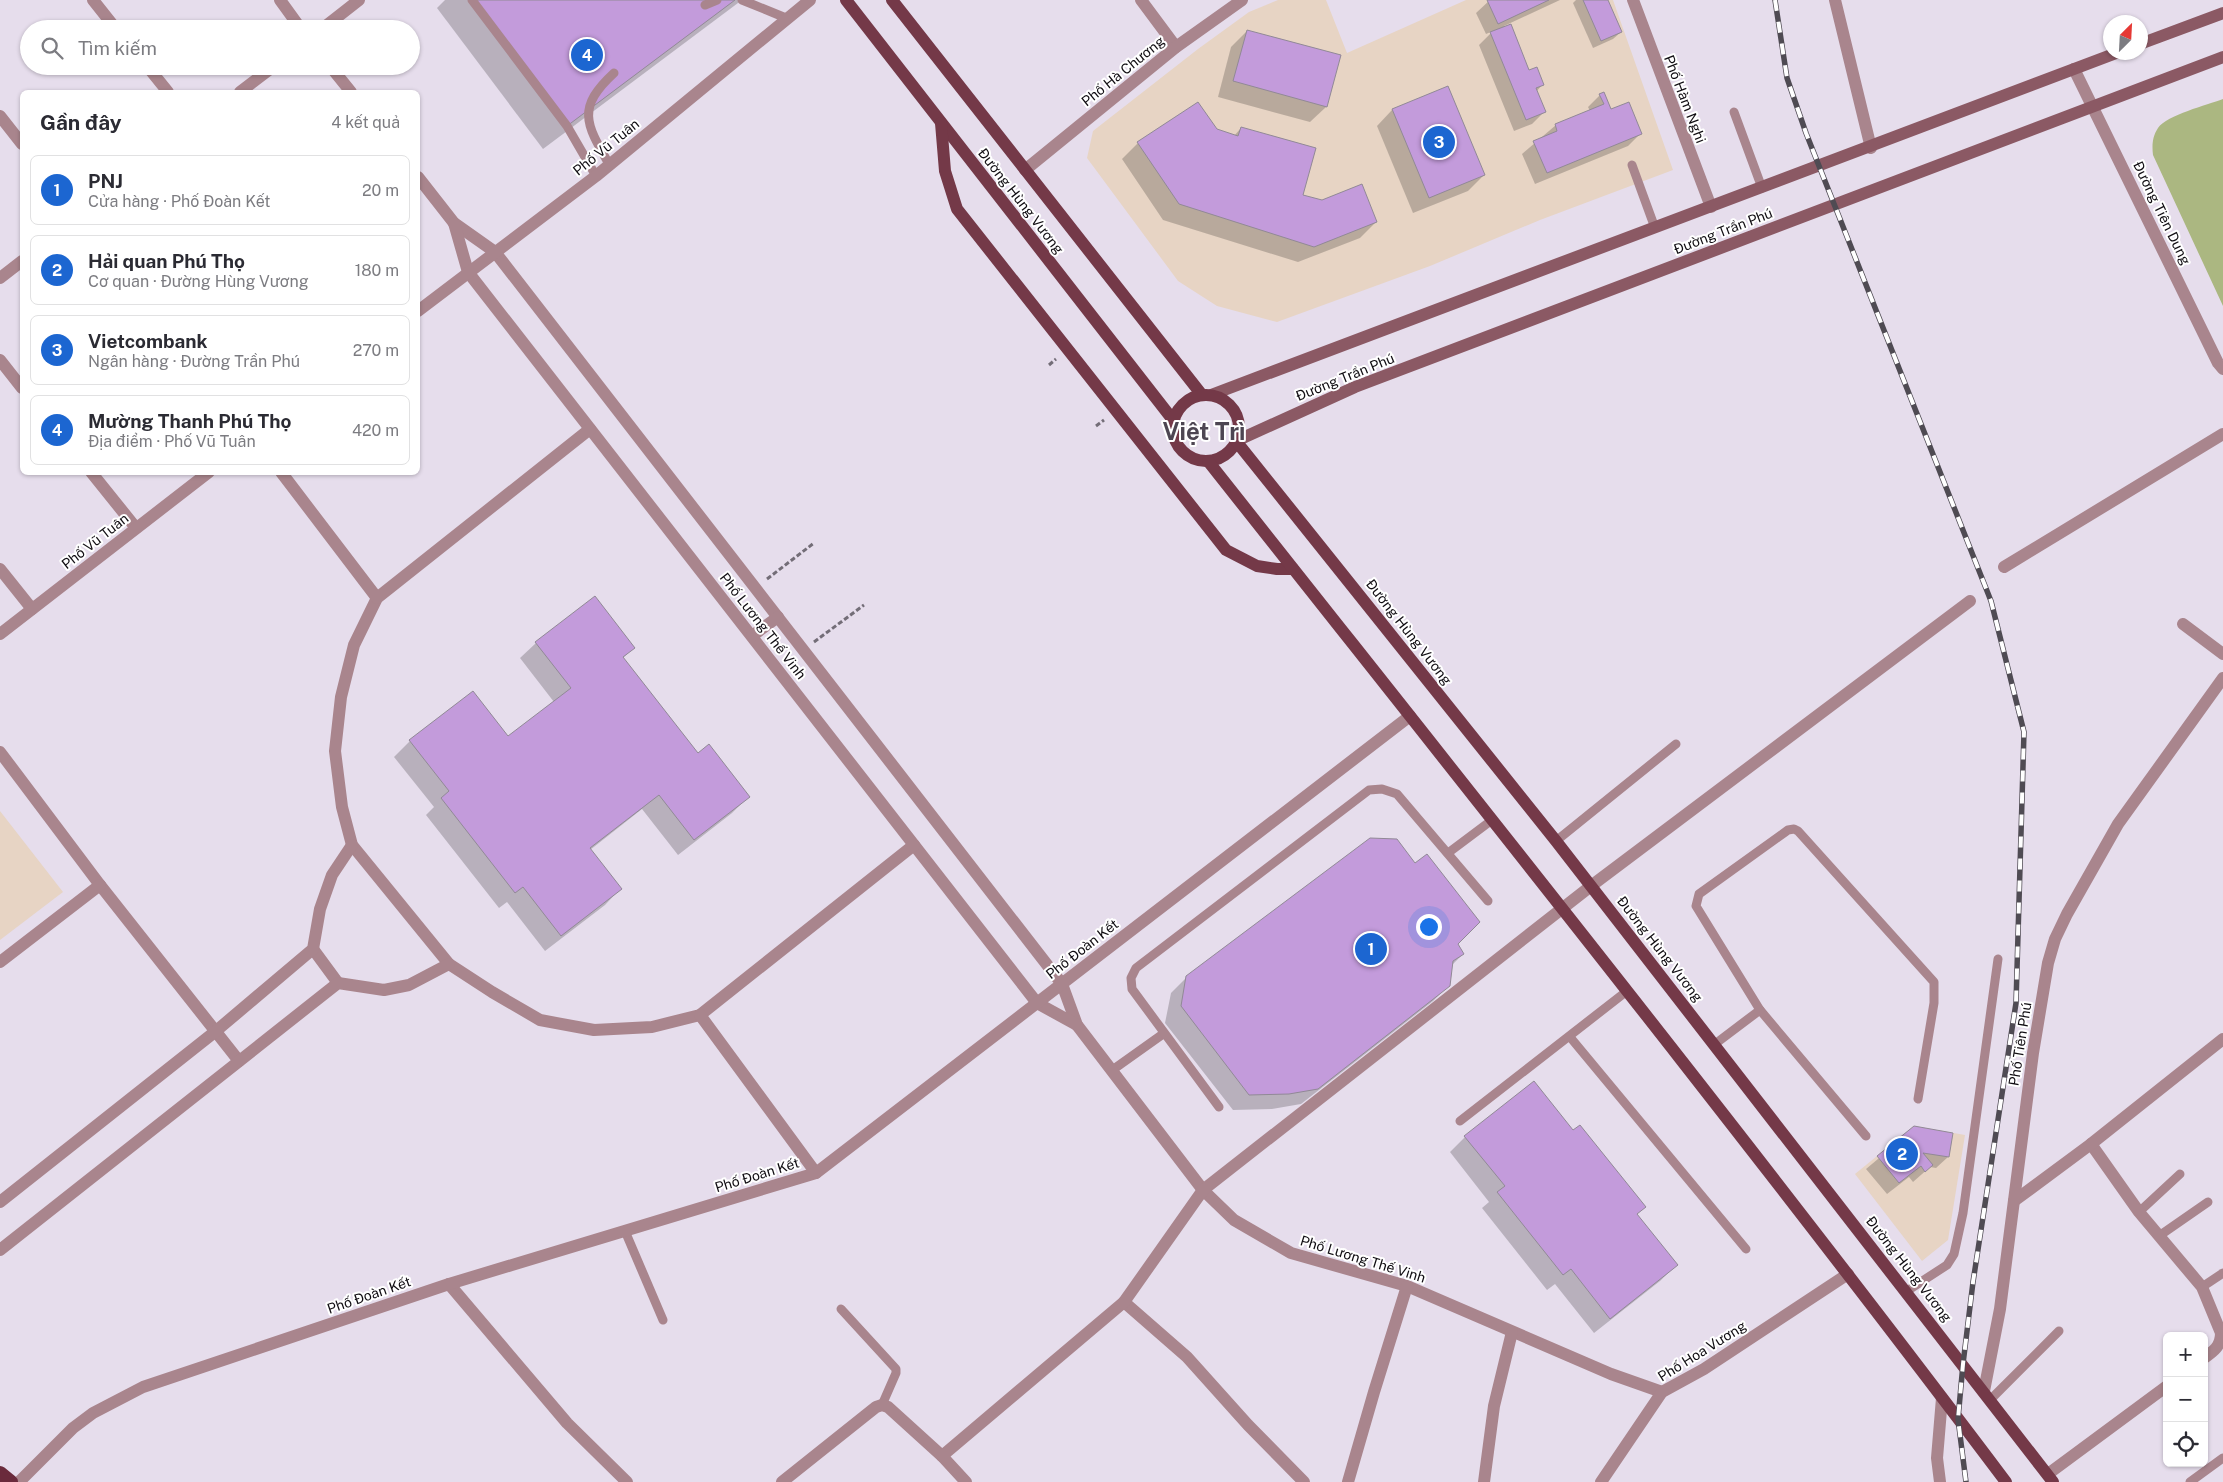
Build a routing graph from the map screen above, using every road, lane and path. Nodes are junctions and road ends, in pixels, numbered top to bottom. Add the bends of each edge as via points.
1 (93, 0) edge
2 (280, 0) edge
3 (359, 0) edge
4 (472, 0) edge
5 (717, 0) edge
6 (742, 0) edge
7 (810, 0) edge
8 (846, 0) edge
9 (892, 0) edge
10 (1141, 0) edge
11 (1242, 0) edge
12 (1633, 0) edge
13 (1835, 0) edge
14 (705, 5) dead end
15 (2223, 13) edge
16 (786, 18) junction
17 (109, 20) edge
18 (294, 20) edge
19 (333, 20) edge
20 (2148, 41) edge
21 (1176, 47) junction
22 (2223, 56) edge
23 (2103, 58) edge
24 (2074, 69) junction
25 (614, 73) dead end
26 (154, 75) edge
27 (262, 75) edge
28 (337, 75) edge
29 (166, 90) edge
30 (243, 90) edge
31 (349, 90) edge
32 (2092, 107) junction
33 (1734, 112) dead end
34 (0, 116) edge
35 (941, 123) junction
36 (20, 141) edge
37 (1871, 148) junction
38 (609, 164) junction
39 (1632, 165) dead end
40 (1025, 170) junction
41 (596, 176) junction
42 (420, 180) edge
43 (1762, 188) junction
44 (1711, 207) junction
45 (454, 223) junction
46 (1655, 228) junction
47 (495, 252) junction
48 (20, 263) edge
49 (468, 272) junction
50 (0, 278) edge
51 (420, 309) edge
52 (0, 360) edge
53 (2223, 369) edge
54 (20, 385) edge
55 (1206, 395) junction
56 (1173, 420) junction
57 (590, 429) junction
58 (2223, 434) edge
59 (1236, 441) junction
60 (1208, 461) junction
61 (93, 475) edge
62 (205, 475) edge
63 (283, 475) edge
64 (136, 528) junction
65 (814, 543) dead end
66 (1293, 568) junction
67 (2004, 568) dead end
68 (0, 569) edge
69 (755, 588) junction
70 (377, 598) junction
71 (1970, 601) dead end
72 (864, 605) dead end
73 (32, 609) junction
74 (778, 617) junction
75 (2183, 624) dead end
76 (0, 634) edge
77 (752, 636) junction
78 (804, 650) junction
79 (2223, 654) edge
80 (2223, 678) edge
81 (1410, 716) junction
82 (1676, 744) dead end
83 (0, 752) edge
84 (1492, 820) junction
85 (1556, 840) junction
86 (352, 845) junction
87 (914, 845) junction
88 (1448, 853) junction
89 (100, 885) junction
90 (1591, 886) junction
91 (1488, 901) dead end
92 (1562, 909) junction
93 (313, 949) junction
94 (1998, 959) dead end
95 (0, 962) edge
96 (449, 964) junction
97 (338, 983) junction
98 (1062, 984) junction
99 (1627, 991) junction
100 (1037, 1003) junction
101 (1760, 1010) junction
102 (700, 1015) junction
103 (1077, 1026) junction
104 (216, 1031) junction
105 (1163, 1034) junction
106 (1570, 1037) junction
107 (2223, 1039) edge
108 (1715, 1044) junction
109 (239, 1061) junction
110 (1112, 1071) junction
111 (1918, 1099) dead end
112 (1220, 1107) dead end
113 (1460, 1121) dead end
114 (1866, 1136) dead end
115 (2091, 1144) junction
116 (816, 1173) junction
117 (2180, 1174) dead end
118 (1203, 1190) junction
119 (2014, 1201) junction
120 (0, 1202) edge
121 (2208, 1202) dead end
122 (2139, 1212) junction
123 (624, 1231) junction
124 (2159, 1236) junction
125 (0, 1250) edge
126 (1746, 1250) dead end
127 (2223, 1273) edge
128 (1848, 1274) junction
129 (449, 1284) junction
130 (1407, 1286) junction
131 (2202, 1287) junction
132 (1907, 1291) junction
133 (1124, 1302) junction
134 (841, 1308) dead end
135 (663, 1320) dead end
136 (2059, 1331) dead end
137 (1512, 1332) junction
138 (2222, 1341) edge
139 (2208, 1355) edge
140 (2163, 1389) edge
141 (1662, 1392) junction
142 (1987, 1395) junction
143 (1942, 1398) junction
144 (882, 1405) junction
145 (942, 1456) junction
146 (2223, 1458) edge
147 (0, 1473) edge
148 (2050, 1478) edge
149 (11, 1482) edge
150 (19, 1482) edge
151 (627, 1482) edge
152 (782, 1482) edge
153 (966, 1482) edge
154 (1304, 1482) edge
155 (1348, 1482) edge
156 (1484, 1482) edge
157 (1601, 1482) edge
158 (1940, 1482) edge
159 (2006, 1482) edge
160 (2190, 1482) edge

1 - 17 street
2 - 18 street
3 - 19 street
4 - 41 lane via 567,126
5 - 14 lane
6 - 16 lane
7 - 16 street, Phố Vũ Tuân
8 - 35 main road, Đường Hùng Vương
9 - 40 main road, Đường Hùng Vương
10 - 21 street
11 - 21 street, Phố Hà Chương
12 - 44 street, Phố Hàm Nghi
13 - 37 street
15 - 20 main road
16 - 38 street, Phố Vũ Tuân
21 - 40 street, Phố Hà Chương
22 - 32 main road, Đường Trần Phú
23 - 24 main road, Đường Trần Phú
24 - 32 street, Đường Tiên Dung
24 - 37 main road, Đường Trần Phú
25 - 38 lane via 598,90 588,110 588,125
26 - 29 street
27 - 30 street
28 - 31 street
32 - 53 street, Đường Tiên Dung
32 - 59 main road, Đường Trần Phú via 1356,387
33 - 43 lane
34 - 36 street
35 - 56 main road, Đường Hùng Vương
35 - 66 main road via 945,170 957,209 1115,411 1226,550 1257,566
37 - 43 main road, Đường Trần Phú
38 - 41 street, Phố Vũ Tuân
39 - 46 lane
40 - 55 main road, Đường Hùng Vương
41 - 47 street, Phố Vũ Tuân
42 - 45 street, Phố Lương Thế Vinh
43 - 44 main road, Đường Trần Phú
44 - 46 main road, Đường Trần Phú
45 - 47 street, Phố Lương Thế Vinh
45 - 49 street, Phố Lương Thế Vinh
46 - 55 main road, Đường Trần Phú
47 - 49 street, Phố Vũ Tuân
47 - 69 street, Phố Lương Thế Vinh
48 - 50 street
49 - 51 street, Phố Vũ Tuân
49 - 57 street, Phố Lương Thế Vinh
52 - 54 street
55 - 56 main road via 1184,403
55 - 59 main road via 1223,400 1234,412 1239,424
56 - 60 main road via 1173,435 1180,449 1192,458
57 - 70 street
57 - 77 street, Phố Lương Thế Vinh
58 - 67 street
59 - 60 main road via 1225,455
59 - 85 main road, Đường Hùng Vương
60 - 66 main road
61 - 64 street
62 - 64 street, Phố Vũ Tuân
63 - 70 street
64 - 73 street, Phố Vũ Tuân
65 - 69 path
66 - 81 main road
68 - 73 street
69 - 74 street, Phố Lương Thế Vinh
70 - 86 street via 354,645 341,697 335,752 342,807
71 - 90 street
72 - 78 path
73 - 76 street, Phố Vũ Tuân
74 - 77 street
74 - 78 street, Phố Lương Thế Vinh
75 - 79 street
77 - 87 street, Phố Lương Thế Vinh
78 - 98 street, Phố Lương Thế Vinh
80 - 119 street, Phố Tiên Phú via 2118,824 2055,940 2048,962 2033,1053
81 - 84 main road
81 - 98 street, Phố Đoàn Kết
82 - 85 lane
83 - 89 street
84 - 88 lane
84 - 92 main road
85 - 90 main road, Đường Hùng Vương
86 - 93 street via 332,875 320,909
86 - 96 street
87 - 100 street, Phố Lương Thế Vinh
87 - 102 street
88 - 91 lane
88 - 105 lane via 1397,794 1382,789 1369,790 1136,968 1130,978 1132,990
89 - 95 street
89 - 104 street
90 - 92 street
90 - 108 main road, Đường Hùng Vương
92 - 99 main road
92 - 118 street
93 - 97 street
93 - 104 street
94 - 132 lane via 1963,1213 1954,1254 1947,1265
96 - 97 street via 409,985 384,990
96 - 102 street via 540,1020 594,1030 652,1027
97 - 109 street
98 - 100 street, Phố Đoàn Kết
98 - 103 street, Phố Lương Thế Vinh
99 - 106 lane
99 - 128 main road
100 - 103 street, Phố Lương Thế Vinh
100 - 116 street, Phố Đoàn Kết
101 - 108 lane
101 - 111 lane via 1696,906 1696,899 1788,830 1794,829 1934,982 1934,1003
101 - 114 lane
102 - 116 street
103 - 110 street, Phố Lương Thế Vinh
104 - 109 street
104 - 120 street
105 - 110 lane
105 - 112 lane
106 - 113 lane
106 - 126 lane
107 - 115 street
108 - 132 main road, Đường Hùng Vương
109 - 125 street
110 - 118 street, Phố Lương Thế Vinh
115 - 119 street
115 - 122 street
116 - 123 street, Phố Đoàn Kết
117 - 122 lane
118 - 130 street, Phố Lương Thế Vinh via 1234,1220 1291,1253
118 - 133 street
119 - 142 street, Phố Tiên Phú
121 - 124 lane
122 - 124 street
123 - 129 street, Phố Đoàn Kết
123 - 135 lane
124 - 131 street
127 - 131 lane
128 - 141 street, Phố Hoa Vương via 1704,1369
128 - 143 main road
129 - 150 street, Phố Đoàn Kết via 143,1387 100,1408 73,1428
129 - 151 street via 567,1422
130 - 137 street, Phố Lương Thế Vinh
130 - 155 street
131 - 138 street
132 - 142 main road, Đường Hùng Vương
133 - 145 street
133 - 154 street via 1187,1357
134 - 144 lane via 896,1369
136 - 142 lane
137 - 141 street, Phố Lương Thế Vinh
137 - 156 street via 1494,1406
138 - 139 street
140 - 148 street
141 - 157 street, Phố Hoa Vương
142 - 148 main road, Đường Hùng Vương
143 - 158 street via 1937,1458
143 - 159 main road
144 - 145 street
144 - 152 street
145 - 153 street
146 - 160 lane
147 - 149 highway

